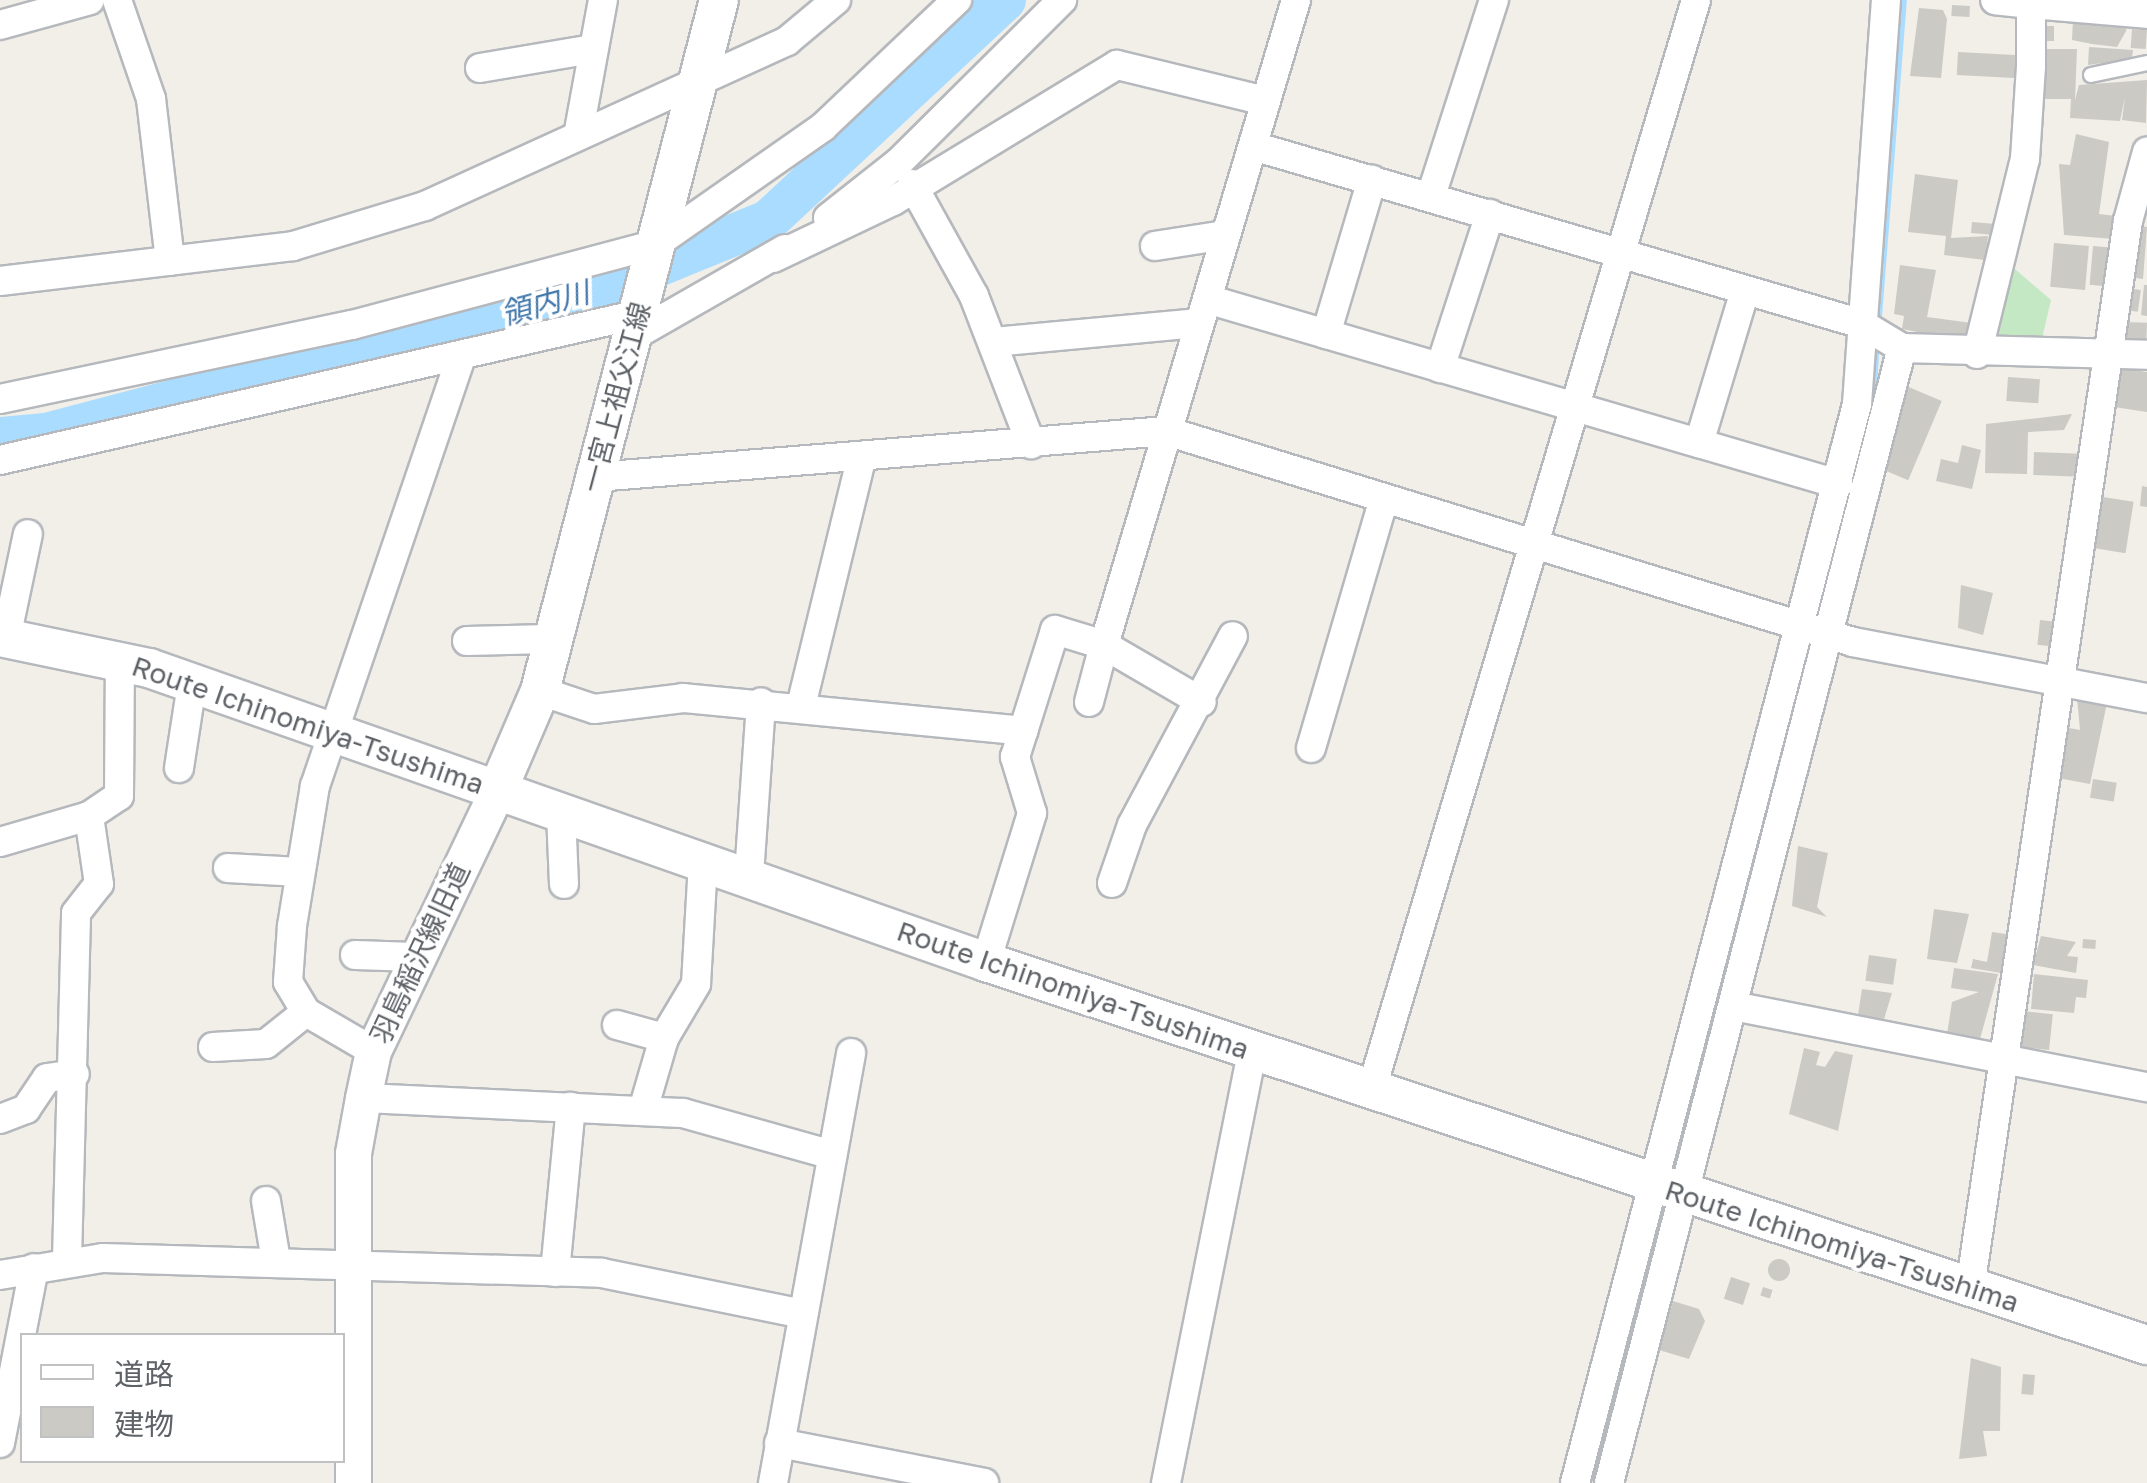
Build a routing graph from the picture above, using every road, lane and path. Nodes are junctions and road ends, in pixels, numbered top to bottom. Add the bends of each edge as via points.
1 (90, 0) edge
2 (118, 0) edge
3 (602, 0) edge
4 (719, 0) edge
5 (836, 0) edge
6 (956, 0) edge
7 (1062, 0) edge
8 (1296, 0) edge
9 (1494, 0) edge
10 (1696, 0) edge
11 (1886, 0) edge
12 (1995, 0) edge
13 (2031, 4) junction
14 (2147, 14) edge
15 (0, 25) edge
16 (592, 48) junction
17 (2147, 64) edge
18 (480, 68) dead end
19 (2091, 75) dead end
20 (700, 82) junction
21 (1266, 102) junction
22 (578, 136) junction
23 (1253, 146) junction
24 (2147, 152) edge
25 (1372, 180) junction
26 (912, 184) junction
27 (1431, 196) junction
28 (1490, 214) junction
29 (1224, 235) junction
30 (1155, 246) dead end
31 (656, 248) junction
32 (1622, 252) junction
33 (773, 258) junction
34 (170, 261) junction
35 (0, 281) edge
36 (1744, 290) junction
37 (1203, 311) junction
38 (638, 319) junction
39 (1862, 324) junction
40 (1326, 334) junction
41 (994, 342) junction
42 (1902, 348) junction
43 (1977, 354) junction
44 (461, 356) junction
45 (2112, 356) junction
46 (2147, 356) edge
47 (1440, 368) junction
48 (0, 399) edge
49 (1576, 408) junction
50 (1166, 430) junction
51 (1699, 443) junction
52 (1031, 444) junction
53 (862, 456) junction
54 (0, 460) edge
55 (596, 477) junction
56 (1838, 484) junction
57 (1384, 498) junction
58 (28, 534) dead end
59 (1535, 543) junction
60 (1804, 626) junction
61 (1233, 636) dead end
62 (1834, 636) junction
63 (3, 638) edge
64 (550, 639) junction
65 (467, 641) dead end
66 (1104, 645) junction
67 (120, 662) junction
68 (2062, 682) junction
69 (192, 684) junction
70 (540, 692) junction
71 (2147, 698) edge
72 (761, 702) junction
73 (1089, 702) dead end
74 (1202, 702) junction
75 (800, 706) junction
76 (1023, 731) junction
77 (332, 732) junction
78 (1311, 748) dead end
79 (179, 768) dead end
80 (498, 789) junction
81 (560, 813) junction
82 (89, 816) junction
83 (0, 842) edge
84 (702, 861) junction
85 (228, 868) dead end
86 (299, 872) junction
87 (748, 876) junction
88 (564, 884) dead end
89 (1112, 884) dead end
90 (415, 958) junction
91 (986, 962) junction
92 (367, 964) dead end
93 (1738, 1007) junction
94 (306, 1012) junction
95 (618, 1026) dead end
96 (664, 1038) junction
97 (213, 1047) dead end
98 (373, 1051) junction
99 (1252, 1051) junction
100 (851, 1053) dead end
101 (2007, 1060) junction
102 (75, 1074) junction
103 (2147, 1087) edge
104 (1372, 1091) junction
105 (362, 1098) junction
106 (571, 1107) junction
107 (643, 1110) junction
108 (0, 1119) edge
109 (832, 1155) junction
110 (1666, 1189) junction
111 (266, 1201) dead end
112 (67, 1260) junction
113 (276, 1261) junction
114 (351, 1261) junction
115 (34, 1268) junction
116 (555, 1272) junction
117 (0, 1275) edge
118 (1970, 1288) junction
119 (803, 1314) junction
120 (21, 1333) edge
121 (20, 1340) edge
122 (2147, 1346) edge
123 (0, 1442) edge
124 (780, 1443) junction
125 (353, 1483) edge
126 (772, 1483) edge
127 (984, 1483) edge
128 (1166, 1483) edge
129 (1575, 1483) edge
130 (1609, 1483) edge

1 - 15 street
2 - 34 street via 151,99
3 - 16 street
4 - 20 main road, 一宮上祖父江線
5 - 20 street via 787,41
6 - 31 street via 823,127
7 - 33 street via 899,162
8 - 21 street
9 - 27 street
10 - 32 street
11 - 39 street
12 - 13 street
13 - 14 street
13 - 43 street via 2025,160
16 - 18 street
16 - 22 street
17 - 19 lane
20 - 22 street
20 - 31 main road, 一宮上祖父江線
21 - 23 street
21 - 26 street via 1117,65
22 - 34 street via 425,206 293,246
23 - 25 street
23 - 29 street
24 - 45 street via 2128,221
25 - 27 street
25 - 40 street
26 - 33 street
26 - 41 street
27 - 28 street
28 - 32 street
28 - 47 street
29 - 30 street
29 - 37 street
31 - 38 main road, 一宮上祖父江線
31 - 48 street via 352,325
32 - 36 street
32 - 49 street
33 - 38 street
34 - 35 street
36 - 39 street
36 - 51 street
37 - 40 street
37 - 41 street
37 - 50 street
38 - 44 street
38 - 55 main road, 一宮上祖父江線
39 - 42 street
39 - 56 street
40 - 47 street
41 - 52 street
42 - 43 street
42 - 62 street
43 - 45 street
44 - 54 street
44 - 77 street
45 - 46 street
45 - 68 street
47 - 49 street
49 - 51 street
49 - 59 street
50 - 52 street
50 - 57 street
50 - 66 street
51 - 56 street
52 - 53 street
53 - 55 street
53 - 75 street
55 - 64 main road, 一宮上祖父江線
56 - 60 street
57 - 59 street
57 - 78 street
58 - 63 street
59 - 60 street
59 - 104 street
60 - 62 street
60 - 110 street
61 - 74 street
62 - 68 street
62 - 93 street
63 - 67 main road, Route Ichinomiya-Tsushima
64 - 65 street
64 - 70 main road, 一宮上祖父江線
66 - 73 street
66 - 74 street
66 - 76 street via 1055,630
67 - 69 main road, Route Ichinomiya-Tsushima
67 - 82 street via 119,796
68 - 71 street
68 - 101 street
69 - 77 main road, Route Ichinomiya-Tsushima
69 - 79 street
70 - 72 street via 632,712 683,698
70 - 80 main road, 一宮上祖父江線
72 - 75 street
72 - 87 street
74 - 89 street via 1132,826
75 - 76 street
76 - 91 street via 1015,757 1032,813
77 - 80 main road, Route Ichinomiya-Tsushima
77 - 86 street
80 - 81 main road, Route Ichinomiya-Tsushima
80 - 90 street, 羽島稲沢線旧道
81 - 84 main road, Route Ichinomiya-Tsushima
81 - 88 street
82 - 83 street
82 - 102 street via 99,884 76,913
84 - 87 main road, Route Ichinomiya-Tsushima
84 - 96 street via 696,984
85 - 86 street
86 - 94 street via 288,982
87 - 91 main road, Route Ichinomiya-Tsushima
90 - 92 street
90 - 98 street, 羽島稲沢線旧道
91 - 99 main road, Route Ichinomiya-Tsushima
93 - 101 street
93 - 110 street
94 - 97 street via 266,1044
94 - 98 street
95 - 96 street
96 - 107 street
98 - 105 street, 羽島稲沢線旧道
99 - 104 main road, Route Ichinomiya-Tsushima
99 - 128 street
100 - 109 street
101 - 103 street
101 - 118 street
102 - 108 street via 48,1078 26,1110
102 - 112 street
104 - 110 main road, Route Ichinomiya-Tsushima
105 - 106 street
105 - 114 street, 羽島稲沢線旧道
106 - 107 street
106 - 116 street
107 - 109 street
109 - 119 street
110 - 118 main road, Route Ichinomiya-Tsushima
110 - 129 street
110 - 130 street
111 - 113 street
112 - 113 street
112 - 115 street
113 - 114 street
114 - 116 street
114 - 125 street, 羽島稲沢線旧道
115 - 117 street
115 - 120 street
116 - 119 street
118 - 122 main road, Route Ichinomiya-Tsushima
119 - 124 street
121 - 123 street
124 - 126 street
124 - 127 street

